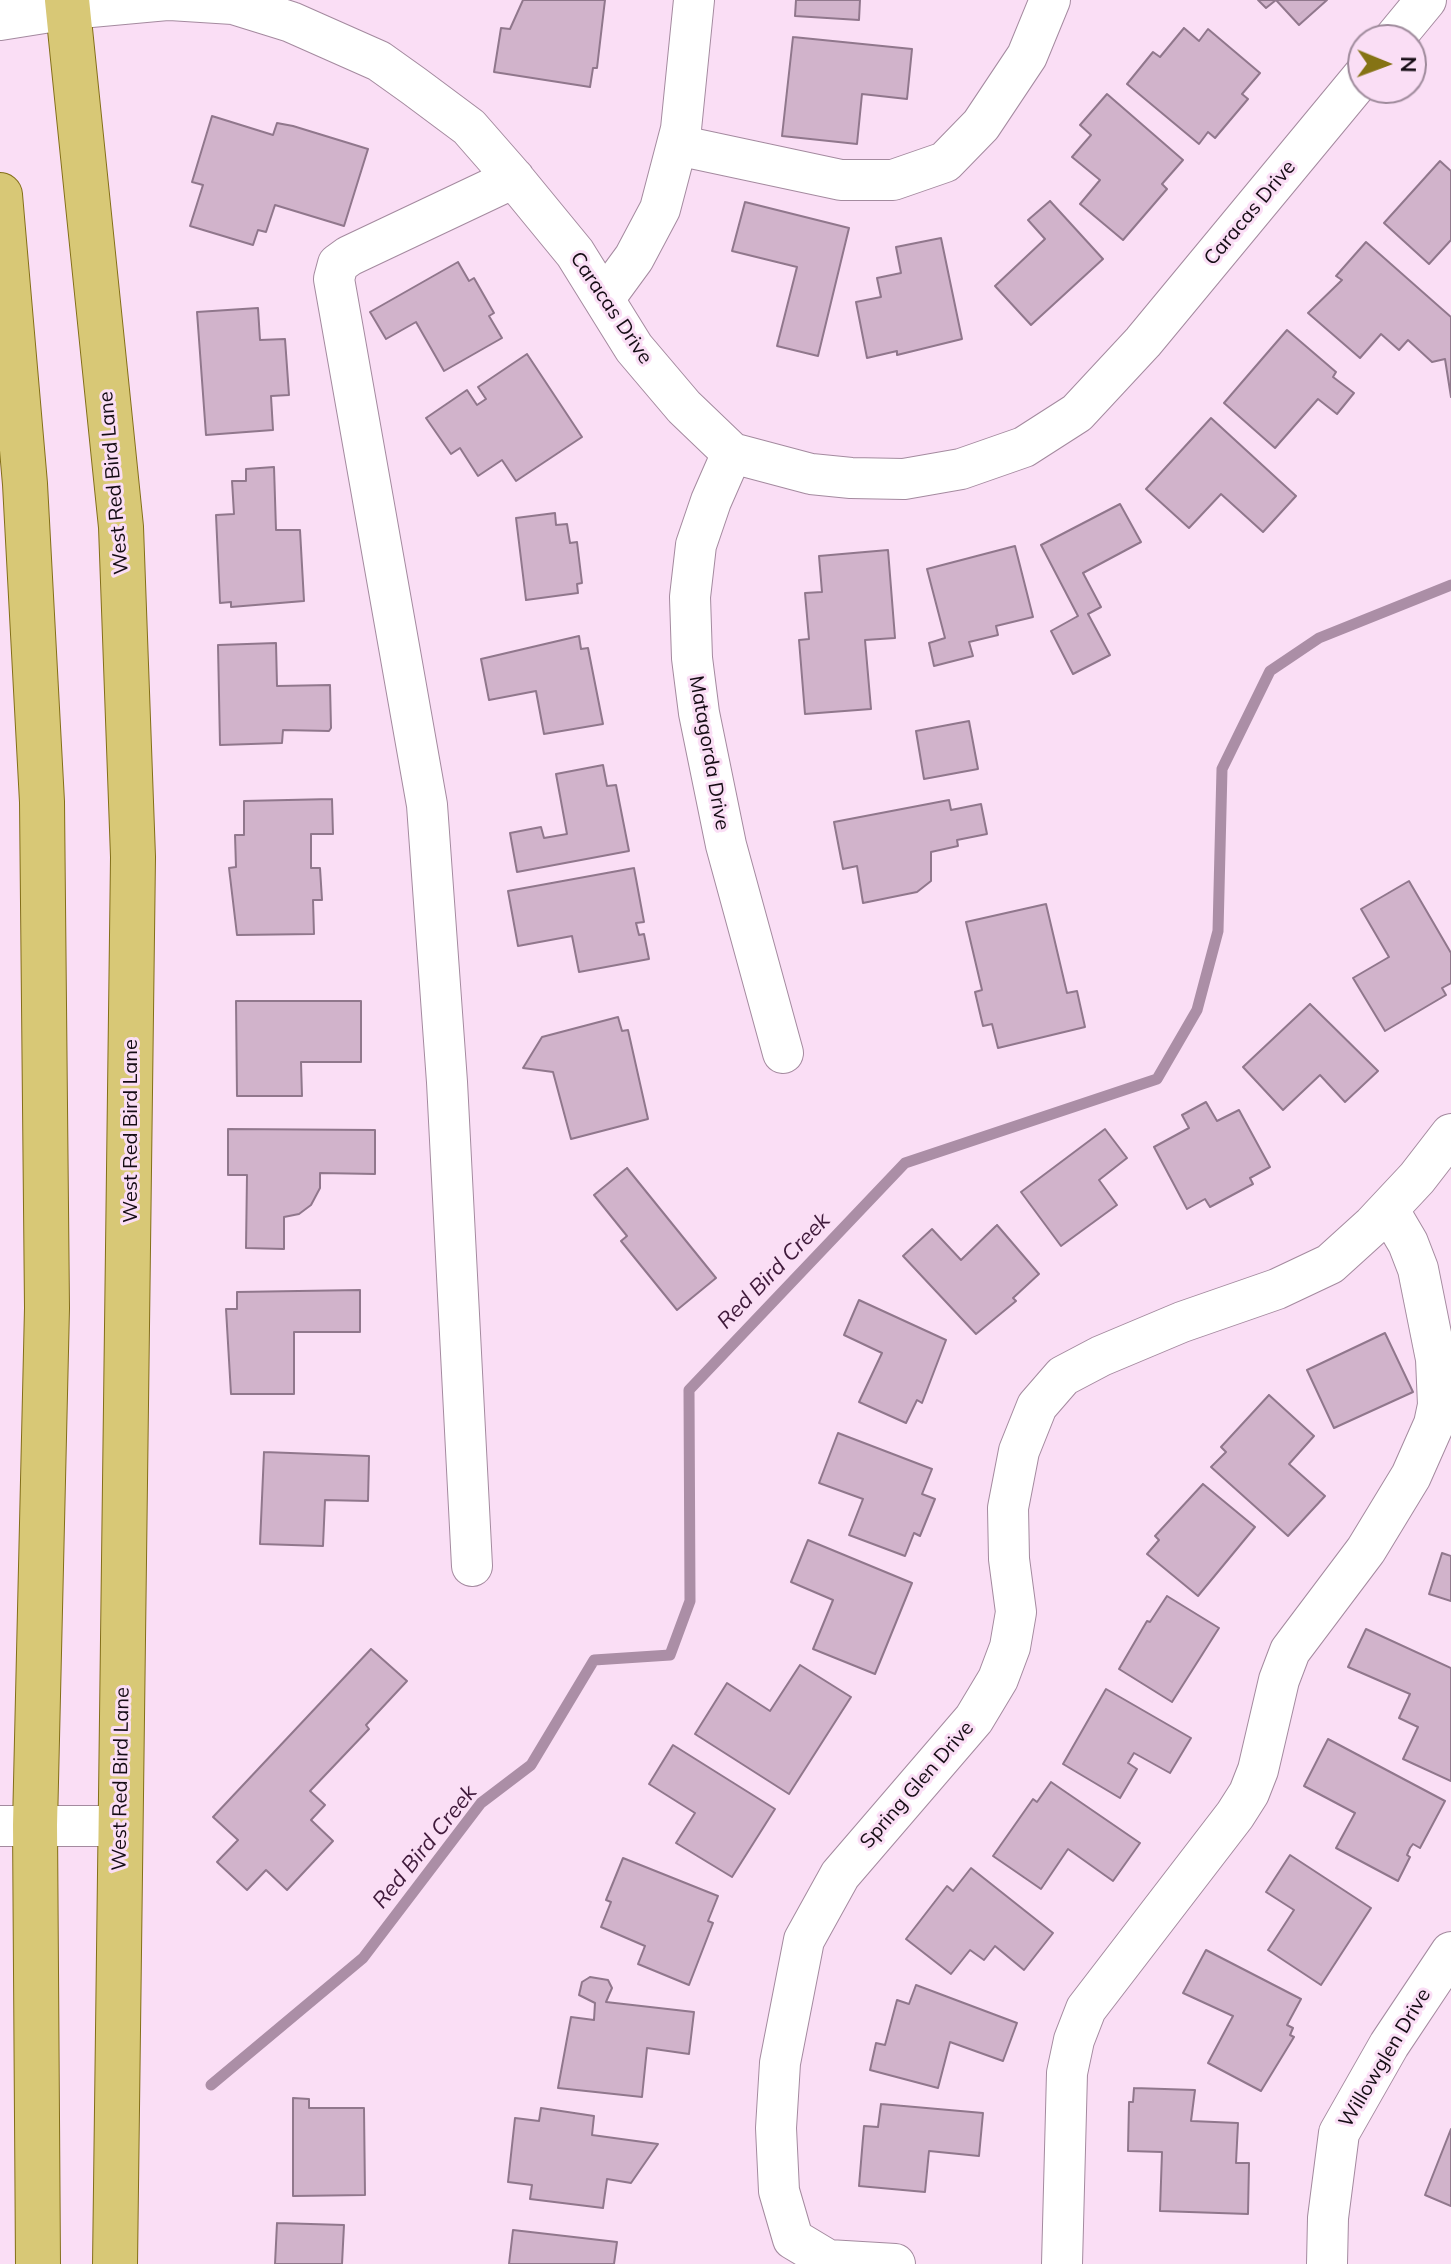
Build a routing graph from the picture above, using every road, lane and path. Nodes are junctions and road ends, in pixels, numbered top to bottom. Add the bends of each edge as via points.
1 (168, 0) edge
2 (694, 0) edge
3 (1050, 0) edge
4 (1426, 0) edge
5 (68, 5) edge
6 (322, 16) edge
7 (0, 20) edge
8 (1406, 24) edge
9 (1347, 95) edge
10 (677, 145) junction
11 (514, 178) junction
12 (0, 195) edge
13 (604, 299) junction
14 (732, 453) junction
15 (783, 1053) dead end
16 (1451, 1134) edge
17 (1388, 1209) junction
18 (472, 1566) dead end
19 (17, 1825) edge
20 (120, 1826) junction
21 (1451, 1952) edge
22 (38, 2264) edge
23 (115, 2264) edge
24 (895, 2264) edge
25 (1062, 2264) edge
26 (1327, 2264) edge

1 - 5 street, Caracas Drive
1 - 6 street, Caracas Drive via 233,4 291,22
2 - 10 street
3 - 10 street via 1027,56 981,125 945,162 893,180 841,180
4 - 8 street
5 - 7 street, Caracas Drive
5 - 20 main road, West Red Bird Lane via 121,527 133,857
6 - 11 street, Caracas Drive via 469,127
9 - 14 street, Caracas Drive via 1143,342 1077,413 1024,447 961,469 904,479 811,474
10 - 13 street via 660,209
11 - 13 street, Caracas Drive via 575,253
11 - 18 street via 349,256 338,264 334,279 427,805
12 - 19 main road via 25,484 42,802 47,1308
13 - 14 street, Caracas Drive via 644,360
14 - 15 street, Matagorda Drive via 696,545 690,597 692,658 726,845
16 - 17 street, Spring Glen Drive
17 - 24 street, Spring Glen Drive via 1330,1264 1101,1356 1063,1376 1037,1406 1019,1451 1008,1508 1016,1612 998,1679 938,1764 840,1875 804,1940 780,2063 779,2191 793,2239 828,2260
17 - 25 street via 1418,1269 1436,1359 1434,1424 1411,1476 1366,1550 1290,1651 1249,1793 1086,2009 1067,2073
19 - 20 street
19 - 22 main road
20 - 23 main road, West Red Bird Lane
21 - 26 street, Willowglen Drive via 1339,2133

